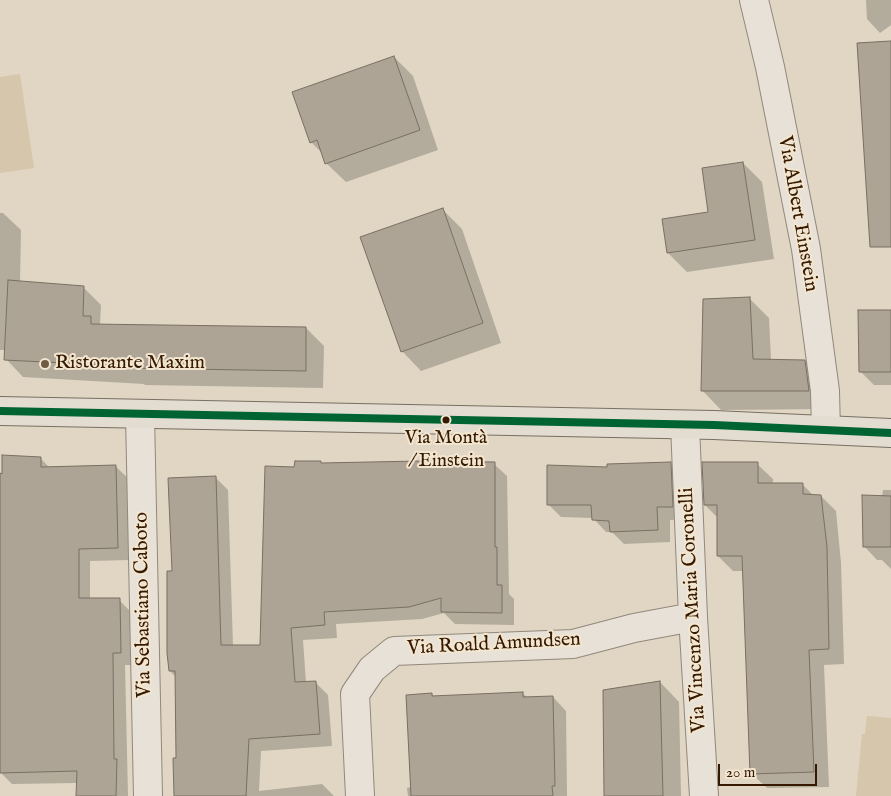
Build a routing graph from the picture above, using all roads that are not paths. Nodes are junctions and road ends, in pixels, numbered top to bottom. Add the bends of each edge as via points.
1 (754, 0) edge
2 (0, 411) edge
3 (140, 415) junction
4 (685, 425) junction
5 (826, 430) junction
6 (891, 433) edge
7 (693, 617) junction
8 (148, 796) edge
9 (360, 796) edge
10 (704, 796) edge

1 - 5 street, Via Albert Einstein via 806,249 825,391
2 - 3 main road
3 - 4 main road
3 - 8 street, Via Sebastiano Caboto
4 - 5 main road
4 - 7 street, Via Vincenzo Maria Coronelli
5 - 6 main road
7 - 9 street, Via Roald Amundsen via 574,644 394,651 372,669 355,694
7 - 10 street, Via Vincenzo Maria Coronelli

